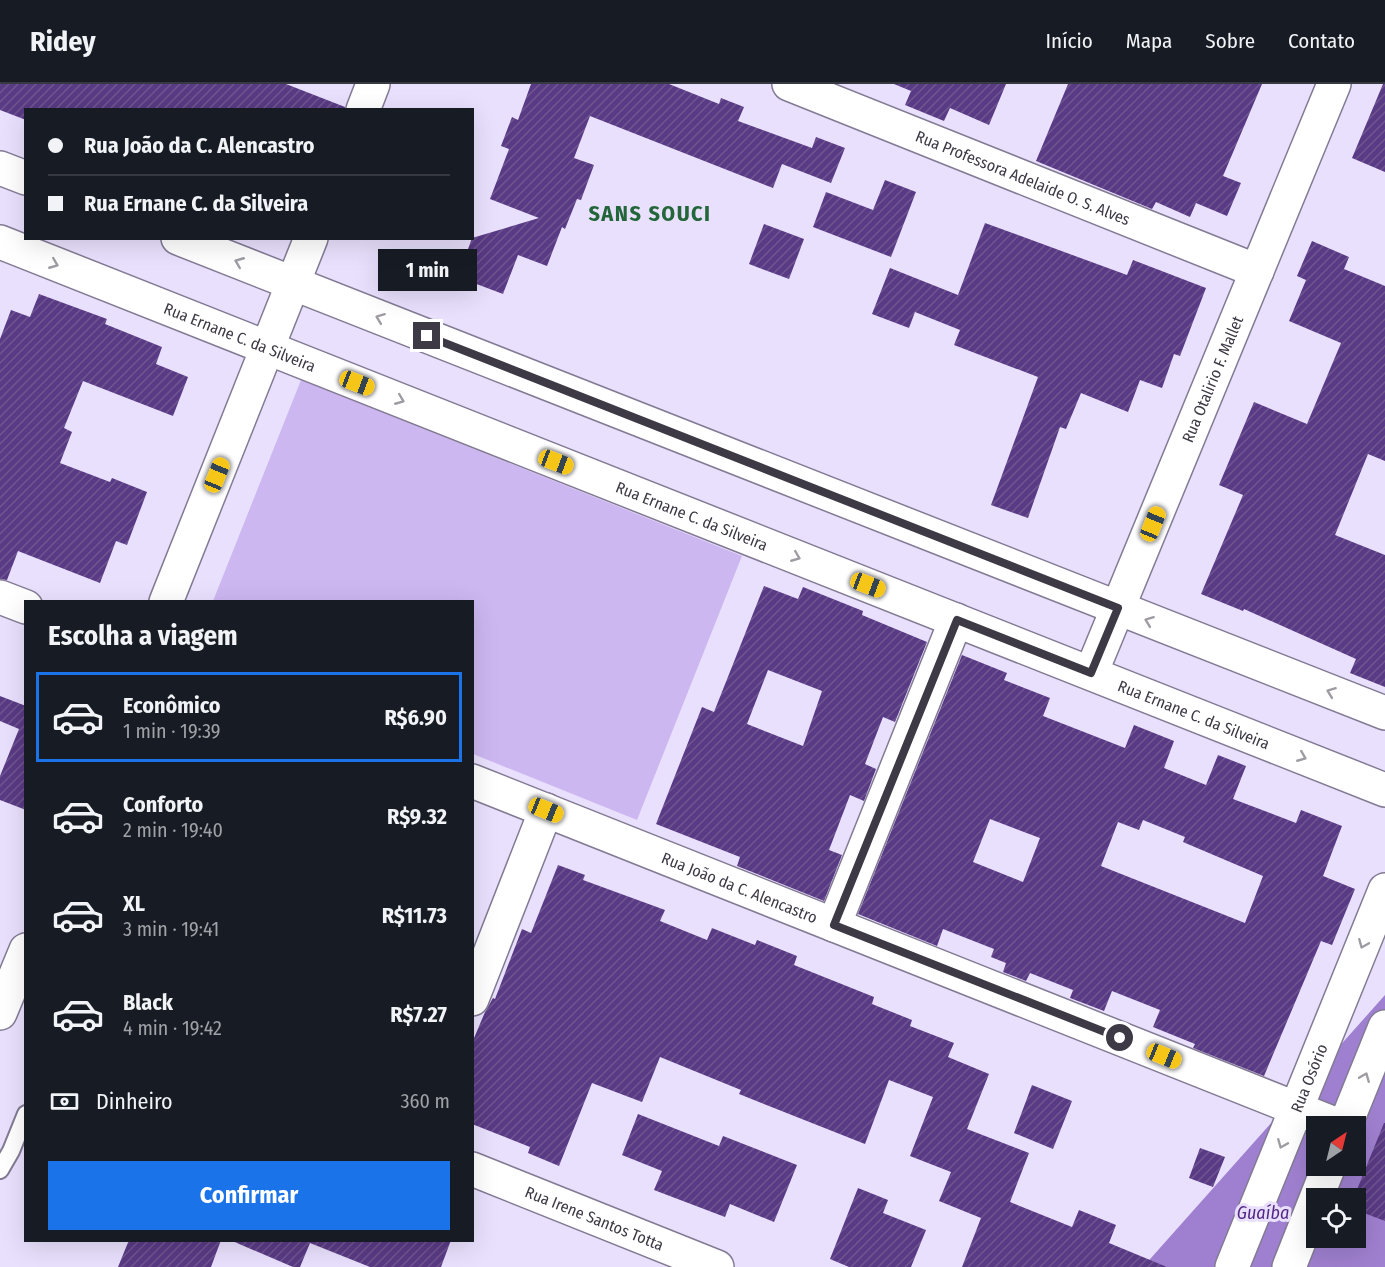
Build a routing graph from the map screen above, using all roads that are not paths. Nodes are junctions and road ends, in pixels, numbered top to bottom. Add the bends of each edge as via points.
1 (373, 84) edge
2 (789, 84) edge
3 (1334, 84) edge
4 (364, 108) edge
5 (0, 168) edge
6 (24, 177) edge
7 (183, 240) edge
8 (310, 240) edge
9 (0, 242) edge
10 (1257, 272) junction
11 (293, 284) junction
12 (268, 348) junction
13 (0, 597) edge
14 (167, 600) edge
15 (24, 606) edge
16 (1118, 608) junction
17 (957, 620) junction
18 (1091, 673) junction
19 (1385, 713) edge
20 (474, 782) edge
21 (1385, 790) edge
22 (546, 810) junction
23 (1385, 890) edge
24 (834, 925) junction
25 (24, 955) edge
26 (474, 994) edge
27 (9, 995) edge
28 (1385, 1027) edge
29 (1296, 1108) junction
30 (1316, 1116) edge
31 (1349, 1116) edge
32 (24, 1118) edge
33 (0, 1170) edge
34 (474, 1170) edge
35 (1325, 1176) edge
36 (717, 1267) edge
37 (1232, 1267) edge
38 (1288, 1267) edge

1 - 4 street
2 - 10 street, Rua Professora Adelaide O. S. Alves
3 - 10 street, Rua Otalirio F. Mallet
5 - 6 street
11 -> 7 street
8 - 11 street
9 -> 12 street, Rua Ernane C. da Silveira
10 - 16 street, Rua Otalirio F. Mallet
11 - 12 street
16 -> 11 street
12 - 14 street
12 -> 17 street, Rua Ernane C. da Silveira
13 - 15 street
16 - 18 street, Rua Otalirio F. Mallet
19 -> 16 street
17 - 18 street, Rua Ernane C. da Silveira
17 - 24 street
18 -> 21 street, Rua Ernane C. da Silveira
20 - 22 street, Rua João da C. Alencastro
22 - 24 street, Rua João da C. Alencastro
22 - 26 street
23 -> 29 street, Rua Osório
24 - 29 street, Rua João da C. Alencastro
25 - 27 street
31 -> 28 street
29 - 30 street, Rua João da C. Alencastro
29 -> 37 street, Rua Osório
32 - 33 lane
34 - 36 street, Rua Irene Santos Totta
35 - 38 street

